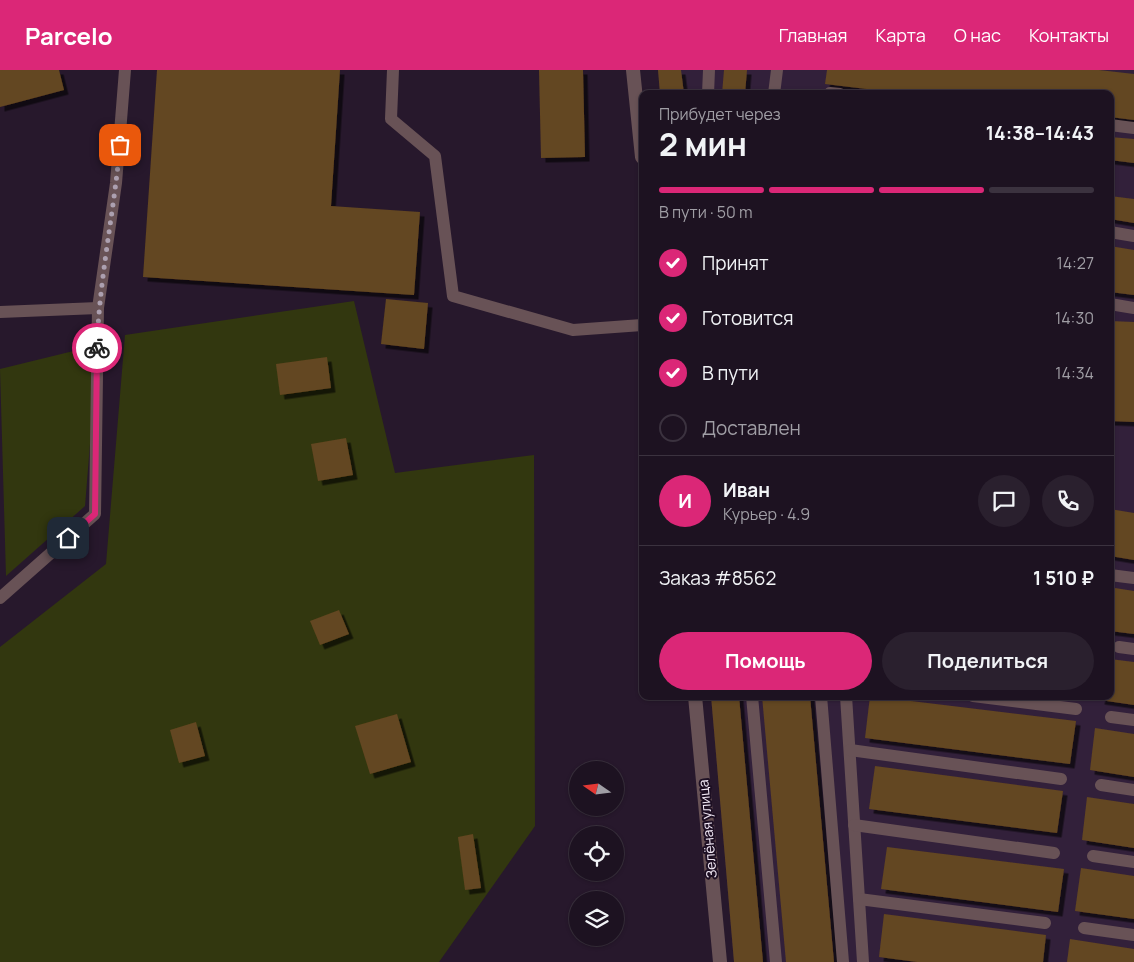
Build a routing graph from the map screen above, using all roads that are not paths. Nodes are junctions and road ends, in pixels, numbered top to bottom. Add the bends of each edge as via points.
1 (126, 70) edge
2 (394, 70) edge
3 (633, 70) edge
4 (708, 70) edge
5 (777, 70) edge
6 (708, 90) edge
7 (774, 90) edge
8 (1114, 126) edge
9 (639, 127) edge
10 (1134, 128) edge
11 (1114, 233) edge
12 (1134, 236) edge
13 (1114, 305) edge
14 (98, 308) junction
15 (1134, 308) edge
16 (0, 312) edge
17 (639, 325) edge
18 (1114, 575) edge
19 (1134, 578) edge
20 (0, 598) edge
21 (1119, 647) dead end
22 (1134, 649) edge
23 (695, 700) edge
24 (752, 700) edge
25 (821, 700) edge
26 (846, 700) edge
27 (1005, 700) edge
28 (1076, 709) dead end
29 (1111, 717) dead end
30 (1134, 720) edge
31 (850, 750) junction
32 (1061, 779) dead end
33 (1101, 785) dead end
34 (1134, 790) edge
35 (854, 825) junction
36 (1054, 853) dead end
37 (1093, 856) dead end
38 (1134, 862) edge
39 (859, 899) junction
40 (1045, 923) dead end
41 (1084, 928) dead end
42 (1134, 935) edge
43 (720, 962) edge
44 (776, 962) edge
45 (843, 962) edge
46 (863, 962) edge

1 - 14 lane via 116,183
2 - 17 lane via 391,119 435,156 453,296 573,330
3 - 9 street
4 - 6 lane
5 - 7 lane
8 - 10 lane
11 - 12 lane
13 - 15 lane
14 - 16 lane
14 - 20 lane via 95,514
18 - 19 lane
21 - 22 lane
23 - 43 street, Зелёная улица
24 - 44 lane
25 - 45 lane
26 - 31 lane
27 - 28 lane
29 - 30 lane
31 - 32 lane
31 - 35 lane
33 - 34 lane
35 - 36 lane
35 - 39 lane
37 - 38 lane
39 - 40 lane
39 - 46 lane
41 - 42 lane

